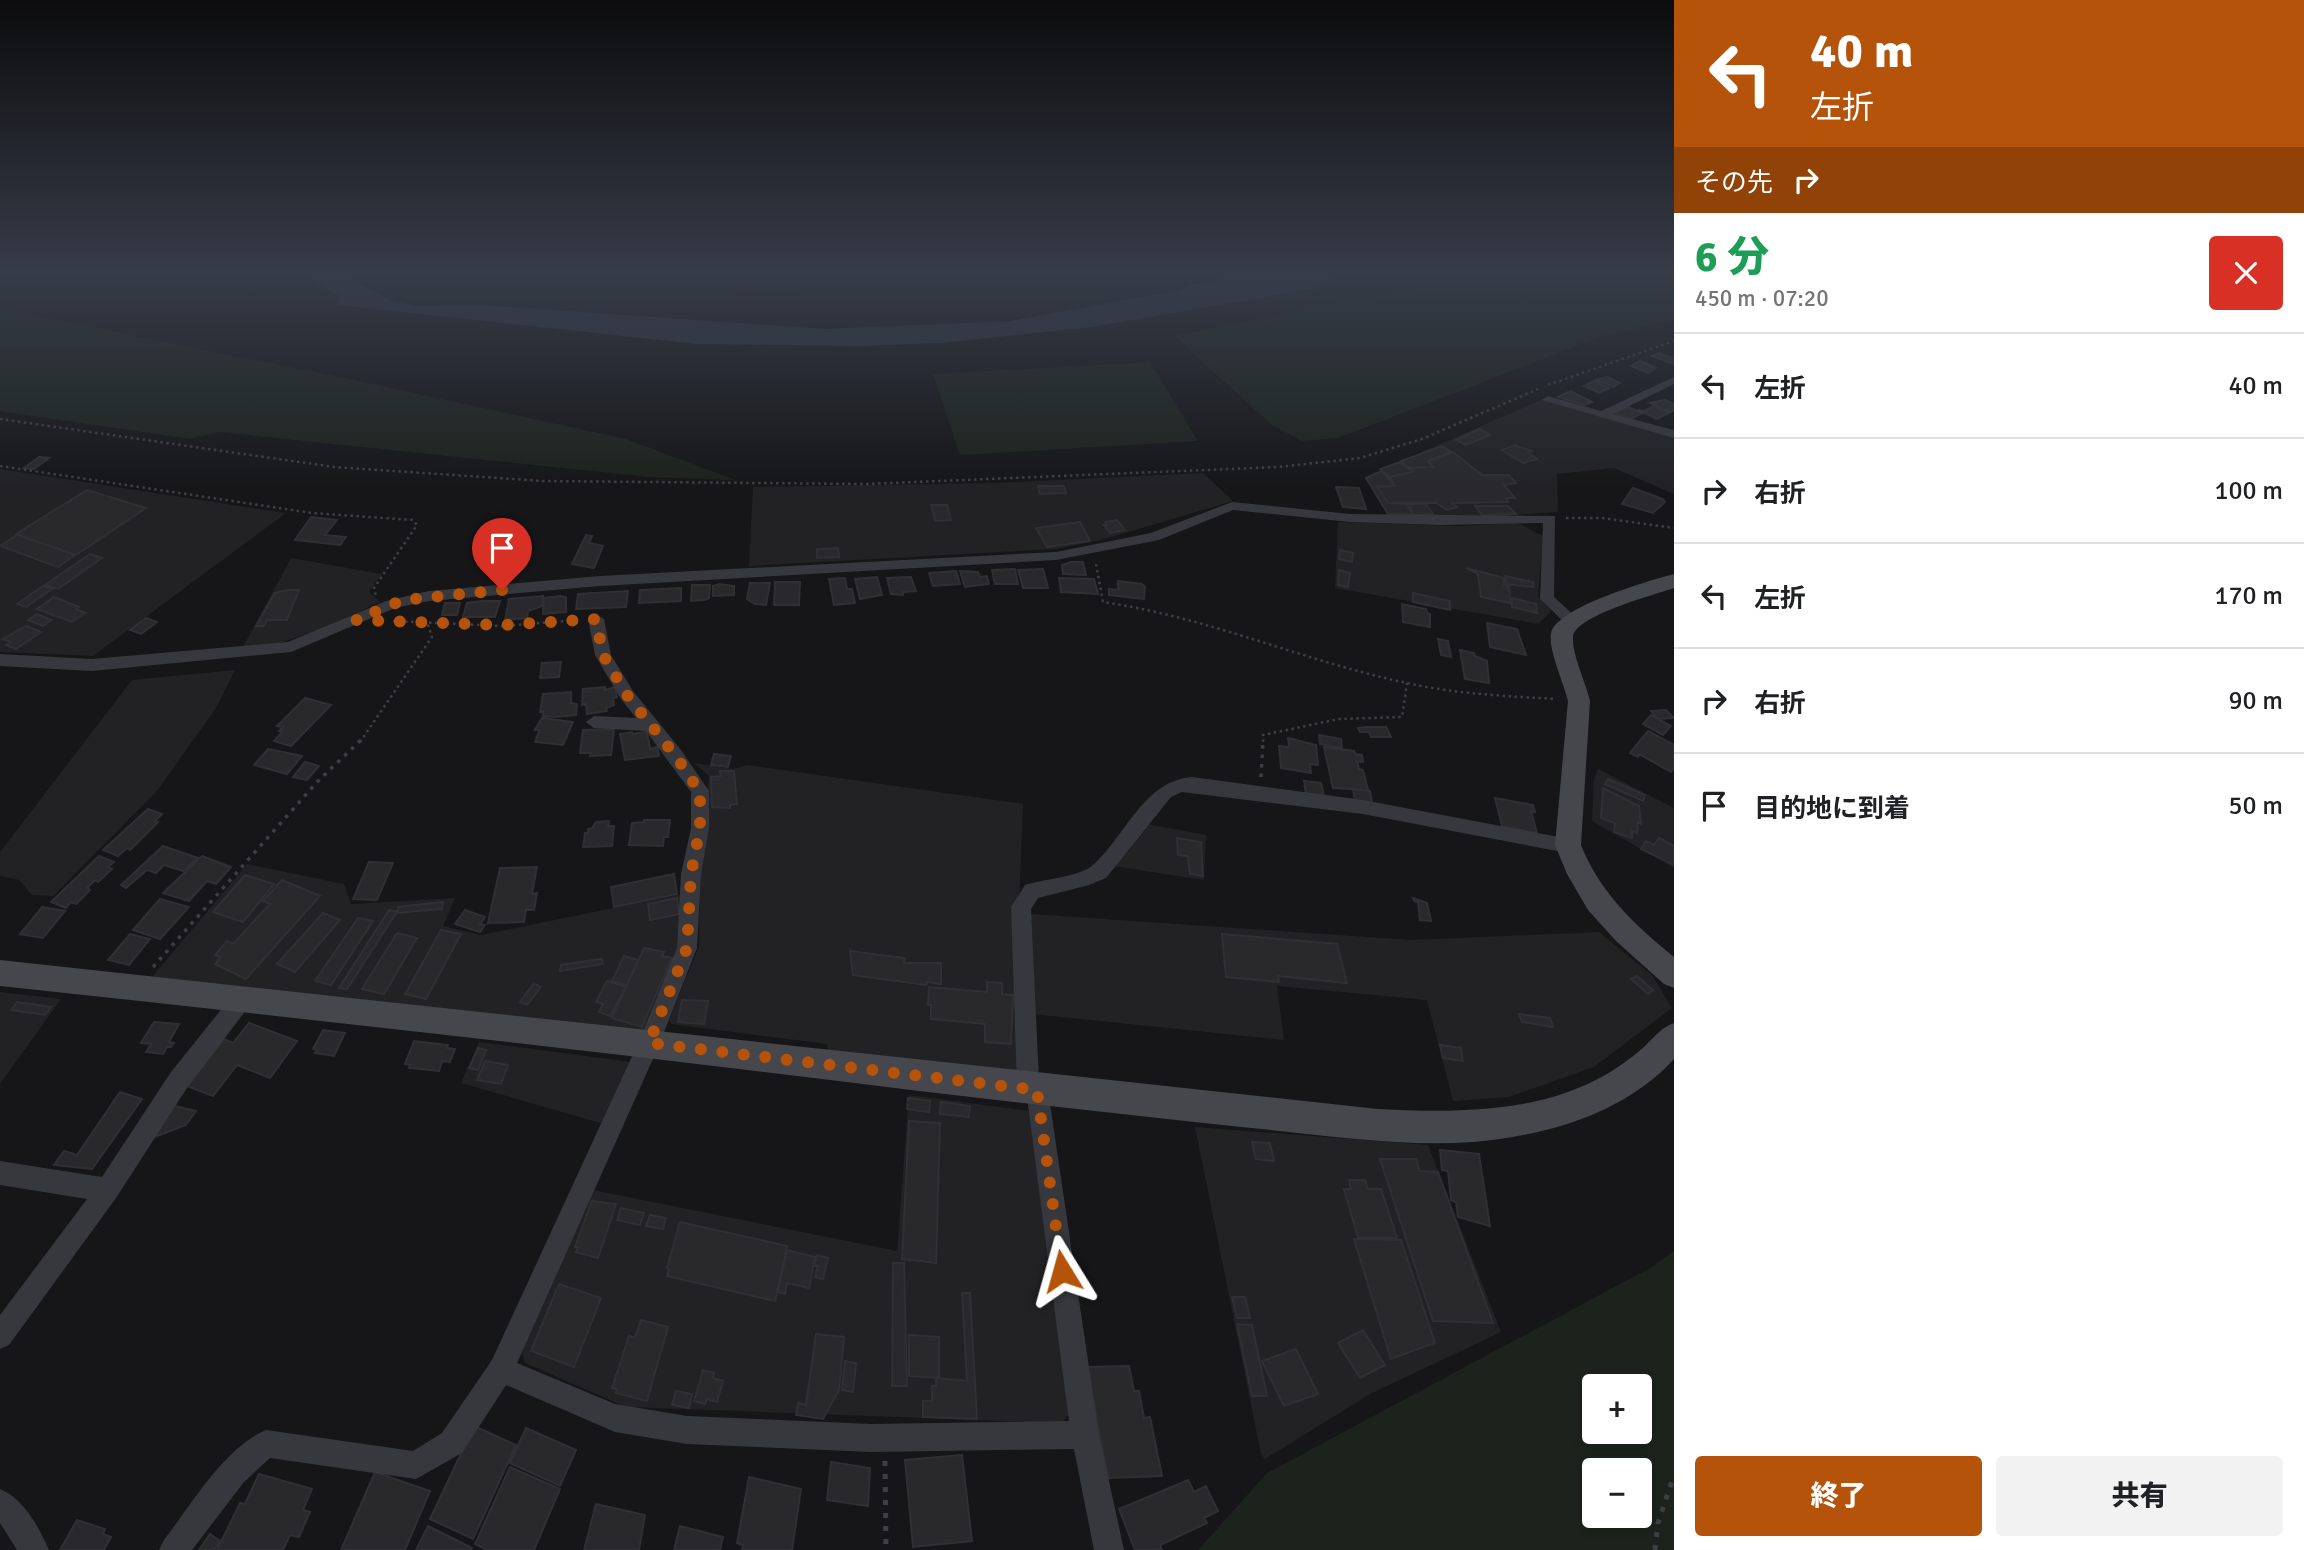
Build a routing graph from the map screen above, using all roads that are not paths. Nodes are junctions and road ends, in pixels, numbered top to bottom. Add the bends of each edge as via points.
1 (1674, 380) edge
2 (1548, 400) dead end
3 (1601, 415) junction
4 (1674, 435) edge
5 (1674, 581) edge
6 (596, 619) road end
7 (1571, 620) junction
8 (0, 660) edge
9 (594, 722) dead end
10 (650, 725) junction
11 (1568, 845) junction
12 (0, 973) edge
13 (1674, 975) edge
14 (243, 998) junction
15 (1674, 1037) edge
16 (649, 1043) junction
17 (1037, 1090) junction
18 (0, 1173) edge
19 (108, 1190) junction
20 (0, 1336) edge
21 (500, 1369) junction
22 (1085, 1435) junction
23 (0, 1503) edge
24 (34, 1550) edge
25 (174, 1550) edge
26 (1109, 1550) edge

1 - 3 street
2 - 3 street
3 - 4 street
5 - 7 street
6 - 10 street via 603,655
7 - 8 street via 1547,599 1550,519 1389,519 1232,506 1154,537 1056,556 600,581 429,596 391,604 290,647 92,665
7 - 11 street via 1562,632 1578,701
9 - 10 street
10 - 16 street via 700,792 700,828 691,874 687,948
11 - 13 street via 1582,881 1606,914
11 - 17 street via 1363,807 1180,785 1165,792 1099,872 1032,891 1021,907 1028,1086
12 - 14 street
14 - 16 street
14 - 19 street via 179,1080
15 - 17 street via 1658,1057 1615,1088 1562,1111 1503,1123 1355,1123
16 - 17 street
16 - 21 street
17 - 22 street
18 - 19 street
19 - 20 street
21 - 22 street via 615,1418 687,1430 884,1438
21 - 25 street via 452,1443 416,1465 266,1444 234,1472
22 - 26 street
23 - 24 street

